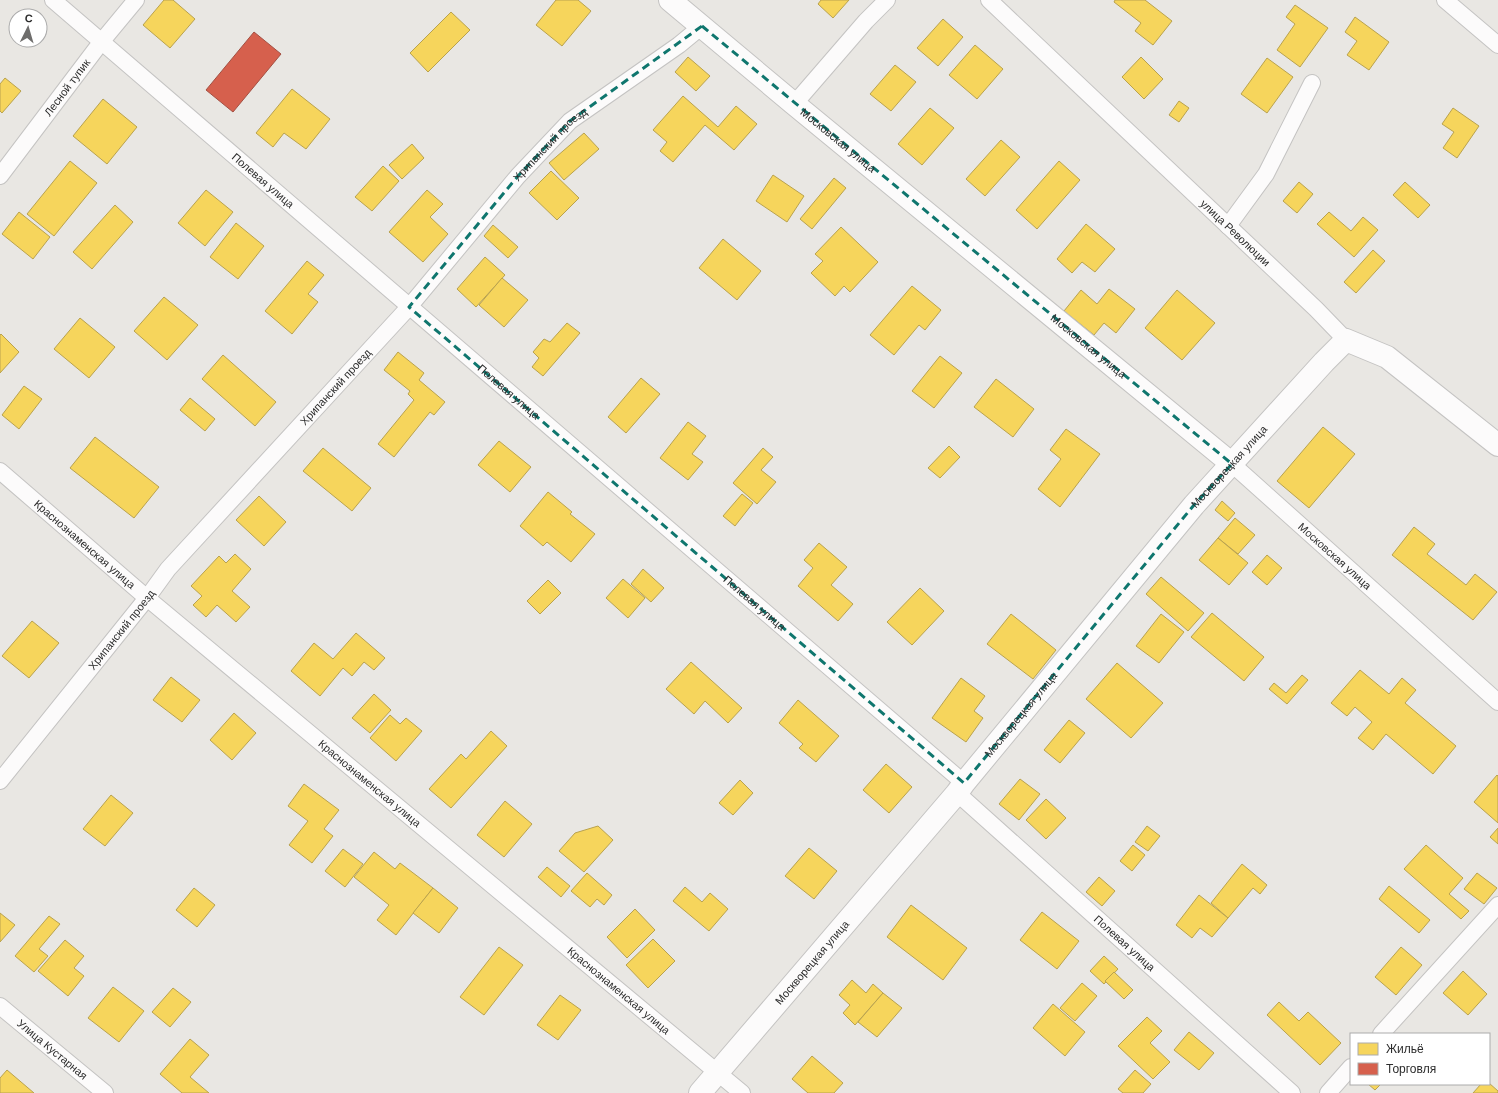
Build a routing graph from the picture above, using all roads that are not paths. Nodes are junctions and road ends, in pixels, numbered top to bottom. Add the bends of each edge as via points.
1 (53, 0) edge
2 (136, 0) edge
3 (670, 0) edge
4 (887, 0) edge
5 (989, 0) edge
6 (1446, 0) edge
7 (702, 26) junction
8 (102, 41) junction
9 (1498, 45) edge
10 (1312, 83) dead end
11 (793, 103) junction
12 (0, 176) edge
13 (1228, 226) junction
14 (409, 307) junction
15 (1346, 340) junction
16 (1498, 444) edge
17 (1232, 464) junction
18 (0, 471) edge
19 (147, 598) junction
20 (1498, 702) edge
21 (0, 781) edge
22 (960, 788) junction
23 (1498, 905) edge
24 (0, 1006) edge
25 (1382, 1033) edge
26 (1350, 1068) edge
27 (718, 1072) junction
28 (105, 1093) edge
29 (700, 1093) edge
30 (742, 1093) edge
31 (1292, 1093) edge
32 (1328, 1093) edge

1 - 8 street, Полевая улица
2 - 8 street, Лесной тупик
3 - 7 street, Московская улица
4 - 11 street
5 - 13 street, улица Революции
6 - 9 street
7 - 11 street, Московская улица
7 - 14 street, Хрипанский проезд via 570,121 518,176
8 - 12 street, Лесной тупик
8 - 14 street, Полевая улица
10 - 13 street via 1266,174
11 - 17 street, Московская улица
13 - 15 street, улица Революции
14 - 19 street, Хрипанский проезд via 168,569
14 - 22 street, Полевая улица
15 - 16 street, улица Революции via 1387,357
15 - 17 street, Москворецкая улица
17 - 20 street, Московская улица
17 - 22 street, Москворецкая улица via 1194,505
18 - 19 street, Краснознаменская улица
19 - 21 street, Хрипанский проезд
19 - 27 street, Краснознаменская улица
22 - 27 street, Москворецкая улица
22 - 31 street, Полевая улица
23 - 25 street
24 - 28 street, Улица Кустарная
26 - 32 street
27 - 29 street, Москворецкая улица
27 - 30 street, Краснознаменская улица

